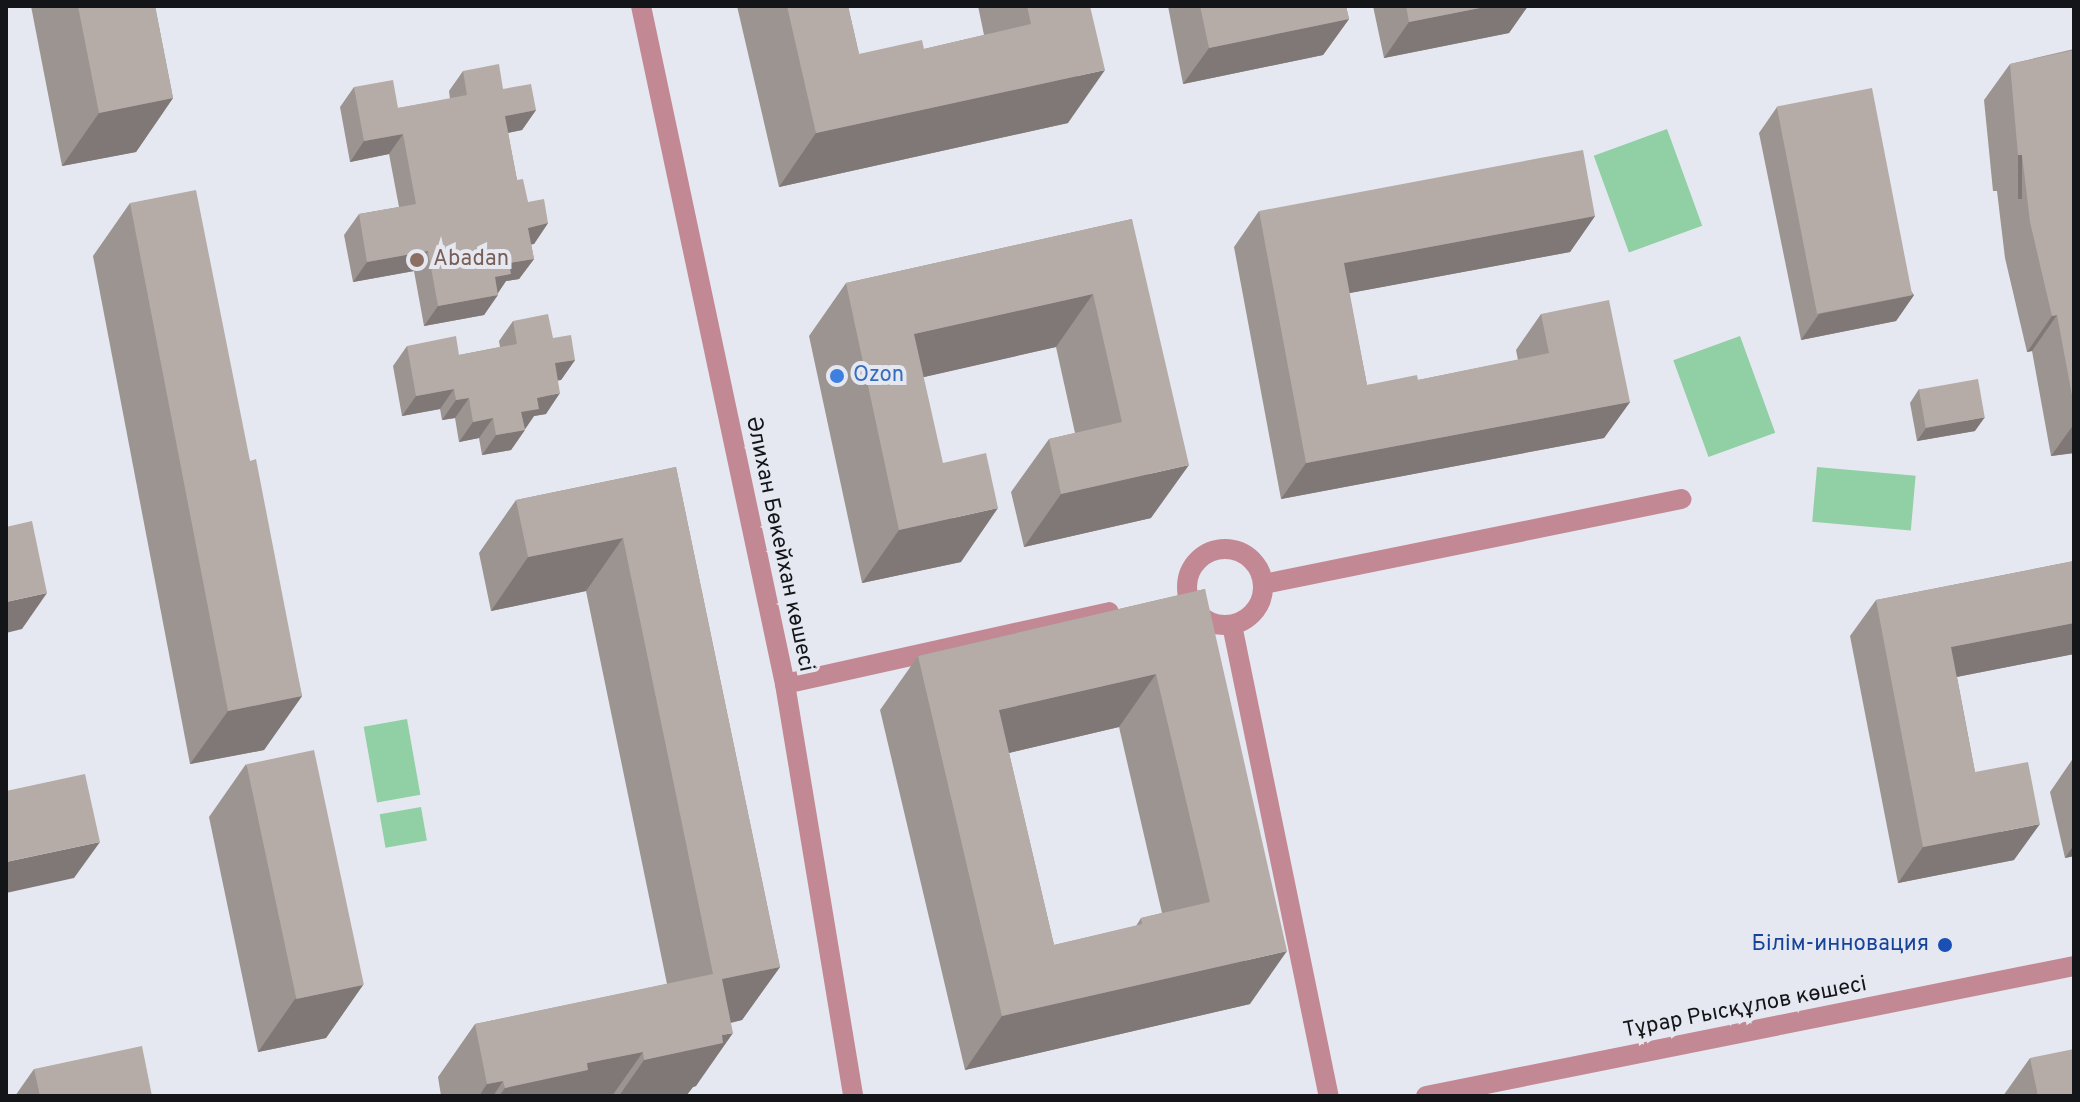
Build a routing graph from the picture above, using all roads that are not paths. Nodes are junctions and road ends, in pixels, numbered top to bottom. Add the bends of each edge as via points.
1 (641, 6) edge
2 (1681, 499) dead end
3 (1264, 584) junction
4 (1127, 608) edge
5 (1232, 625) junction
6 (785, 684) junction
7 (2074, 966) edge
8 (853, 1096) edge
9 (1329, 1096) edge
10 (1426, 1096) edge

1 - 6 street, Әлихан Бөкейхан көшесі
2 - 3 street
3 - 5 street via 1259,606
3 - 5 street via 1244,553 1219,549 1190,570 1180,596 1209,622
4 - 6 street
5 - 9 street
6 - 8 street, Әлихан Бөкейхан көшесі
7 - 10 street, Тұрар Рысқұлов көшесі

